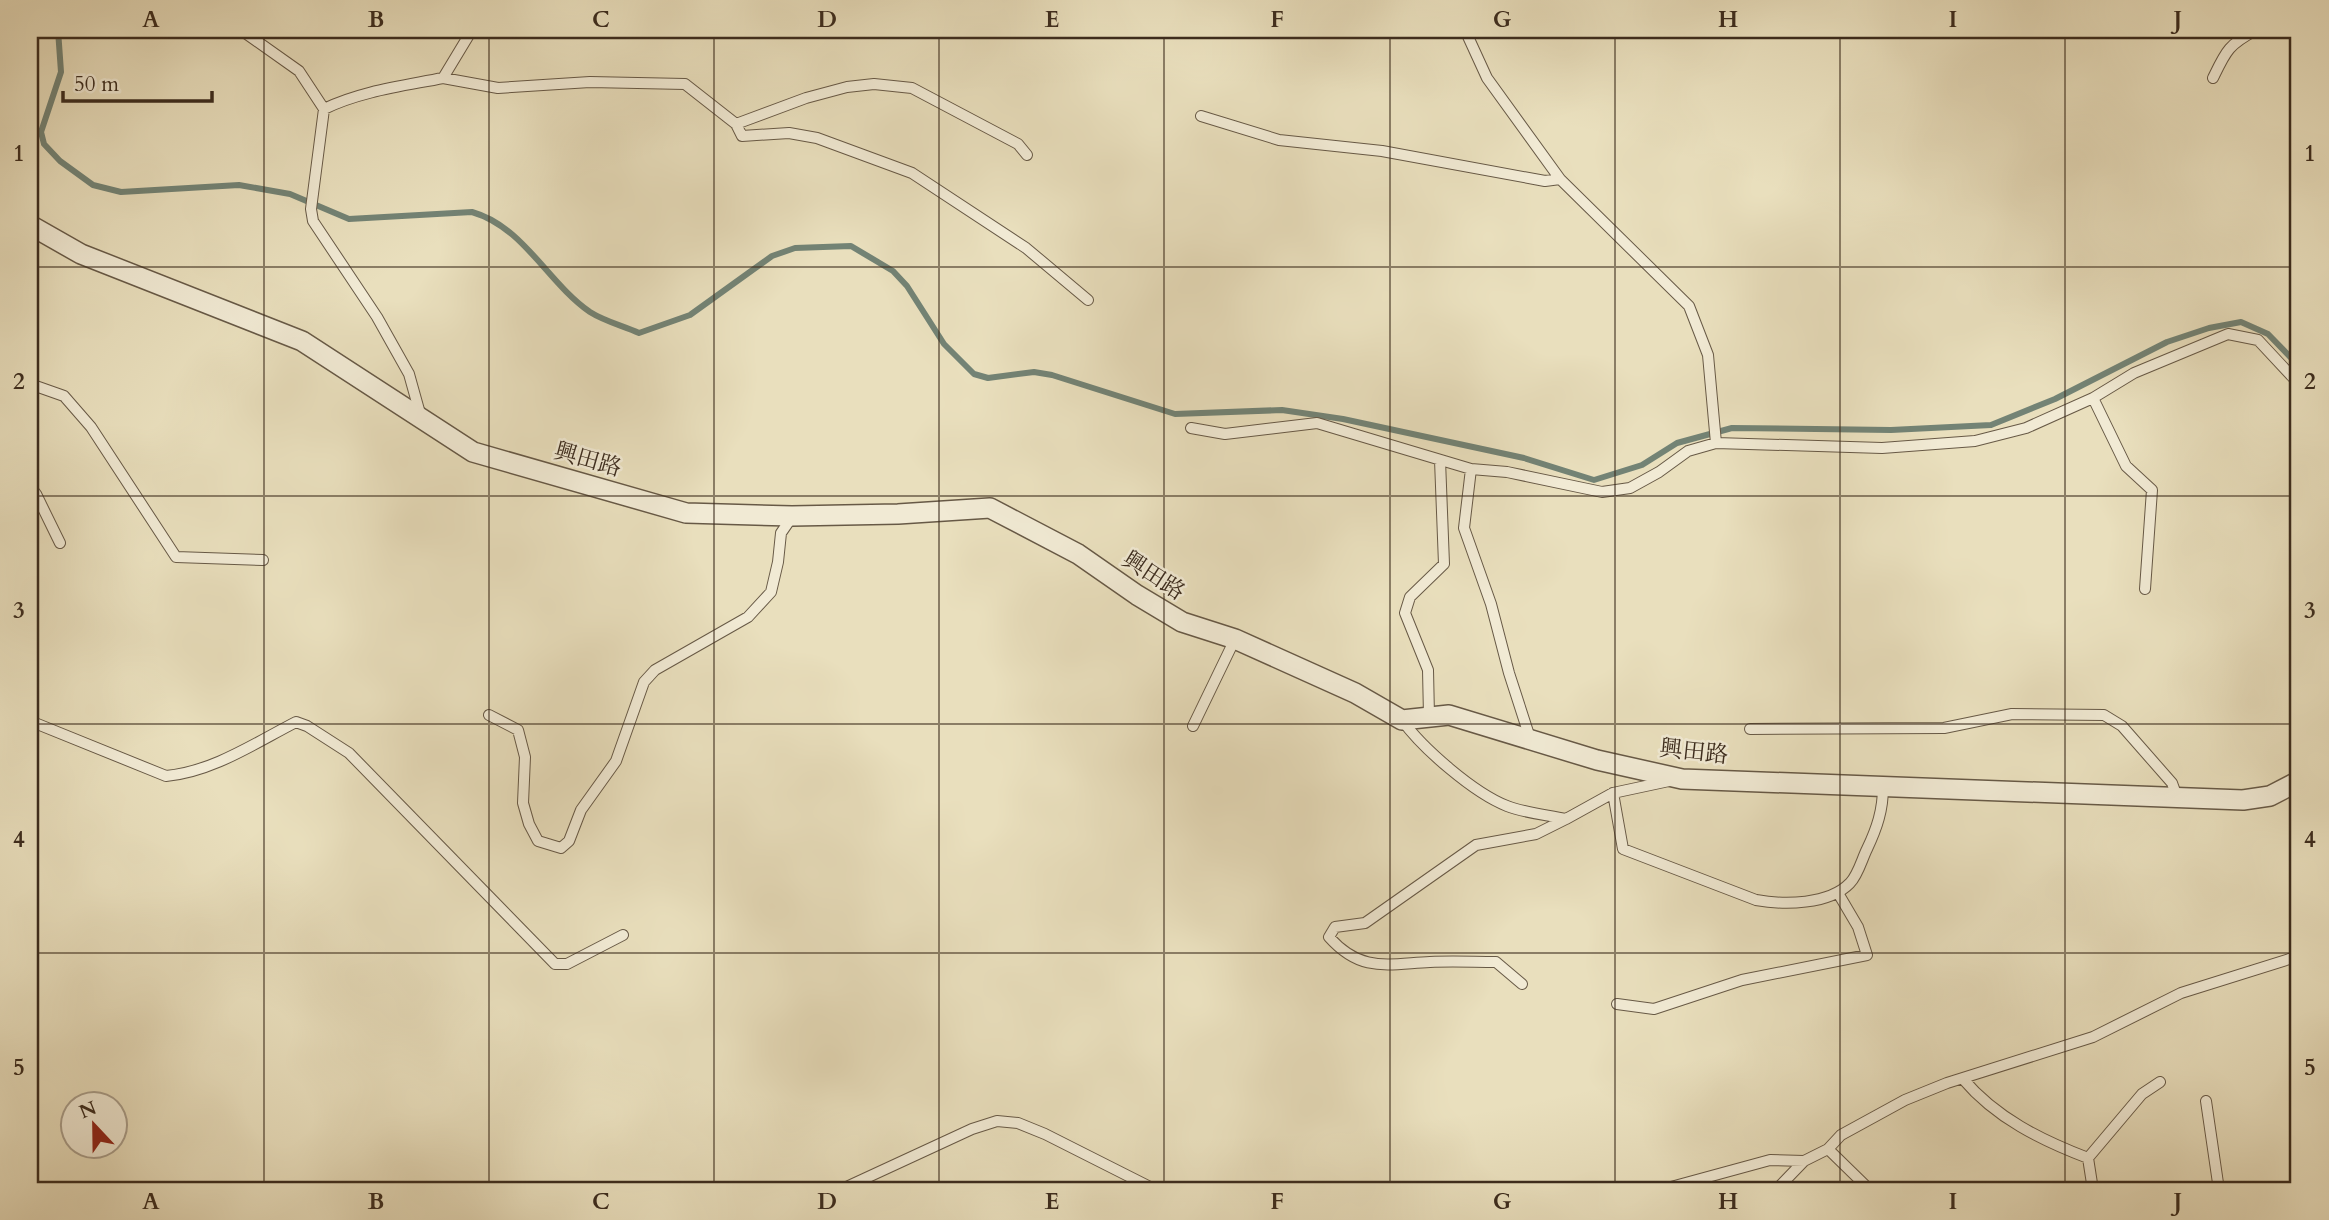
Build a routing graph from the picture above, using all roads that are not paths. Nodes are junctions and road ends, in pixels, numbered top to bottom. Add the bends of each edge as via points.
1 (241, 30) edge
2 (472, 30) edge
3 (1465, 30) edge
4 (2256, 30) edge
5 (443, 78) junction
6 (2213, 78) dead end
7 (324, 109) junction
8 (1201, 116) dead end
9 (736, 124) junction
10 (1027, 155) dead end
11 (1560, 179) junction
12 (30, 225) edge
13 (1088, 300) dead end
14 (30, 384) edge
15 (2299, 384) edge
16 (2093, 398) junction
17 (422, 421) junction
18 (1191, 428) dead end
19 (1716, 443) junction
20 (1440, 460) junction
21 (1471, 469) junction
22 (30, 486) edge
23 (793, 516) junction
24 (60, 543) dead end
25 (263, 560) dead end
26 (2145, 589) dead end
27 (1236, 639) junction
28 (489, 715) dead end
29 (1429, 716) junction
30 (1402, 720) junction
31 (30, 722) edge
32 (1193, 726) dead end
33 (1750, 729) dead end
34 (1530, 740) junction
35 (1682, 779) junction
36 (2299, 781) edge
37 (1883, 787) junction
38 (1613, 793) junction
39 (2177, 797) junction
40 (1566, 819) junction
41 (1838, 892) junction
42 (623, 935) dead end
43 (2299, 956) edge
44 (1522, 984) dead end
45 (1617, 1004) dead end
46 (1963, 1079) junction
47 (2160, 1082) dead end
48 (2206, 1101) dead end
49 (1828, 1149) junction
50 (2088, 1158) junction
51 (1804, 1161) junction
52 (840, 1190) edge
53 (1156, 1190) edge
54 (1660, 1190) edge
55 (1776, 1190) edge
56 (1870, 1190) edge
57 (2093, 1190) edge
58 (2220, 1190) edge

1 - 7 lane via 299,71
2 - 5 lane
3 - 11 lane via 1487,78
4 - 6 lane via 2227,49
5 - 7 lane via 367,94
5 - 9 lane via 498,88 590,82 685,85
7 - 17 lane via 313,221 409,374
8 - 11 lane via 1279,141 1382,151 1545,181
9 - 10 lane via 847,87 912,88 1018,144
9 - 13 lane via 742,136 817,138 912,173 1026,248
11 - 19 lane via 1689,306 1708,355
12 - 17 street, 興田路 via 81,254 302,341
14 - 25 lane via 64,397 91,427 176,557
15 - 16 lane via 2258,340 2228,334 2134,373
16 - 19 lane via 2026,428 1975,441 1882,448
16 - 26 lane via 2126,466 2152,490
17 - 23 street, 興田路 via 473,452 686,513
18 - 20 lane via 1225,434 1317,423
19 - 21 lane via 1689,451 1630,488 1602,492
20 - 21 lane
20 - 29 lane via 1444,564 1410,597 1405,613 1428,670
21 - 34 lane via 1464,528
22 - 24 lane
23 - 27 street, 興田路 via 990,508 1078,554 1182,622
23 - 28 lane via 781,533 771,592 748,617 655,670 644,682 616,761 561,848 538,841 529,824 523,803 525,757 518,730
27 - 30 street, 興田路
27 - 32 lane
29 - 30 street, 興田路
29 - 34 street, 興田路 via 1449,716
30 - 40 lane via 1414,737 1469,784 1507,806
31 - 42 lane via 166,776 188,774 296,722 349,753 555,964 567,964
33 - 39 lane via 1944,728 2012,714 2104,715 2123,726 2172,783
34 - 35 street, 興田路
35 - 37 street, 興田路
35 - 38 lane
36 - 39 street, 興田路 via 2270,796 2243,800
37 - 39 street, 興田路
37 - 41 lane via 1876,829 1851,882
38 - 40 lane
38 - 41 lane via 1623,849 1756,900 1776,903
40 - 44 lane via 1536,835 1476,845 1365,923 1335,927 1329,937 1359,960 1388,966 1496,962
41 - 45 lane via 1858,926 1867,955 1742,980 1654,1009
43 - 46 lane via 2180,993 2093,1037
46 - 49 lane via 1905,1100 1841,1135
46 - 50 lane via 2004,1117
47 - 50 lane via 2142,1094
48 - 58 lane
49 - 51 lane
49 - 56 lane
50 - 57 lane
51 - 54 lane via 1770,1160
51 - 55 lane
52 - 53 lane via 997,1121 1018,1123 1045,1134

